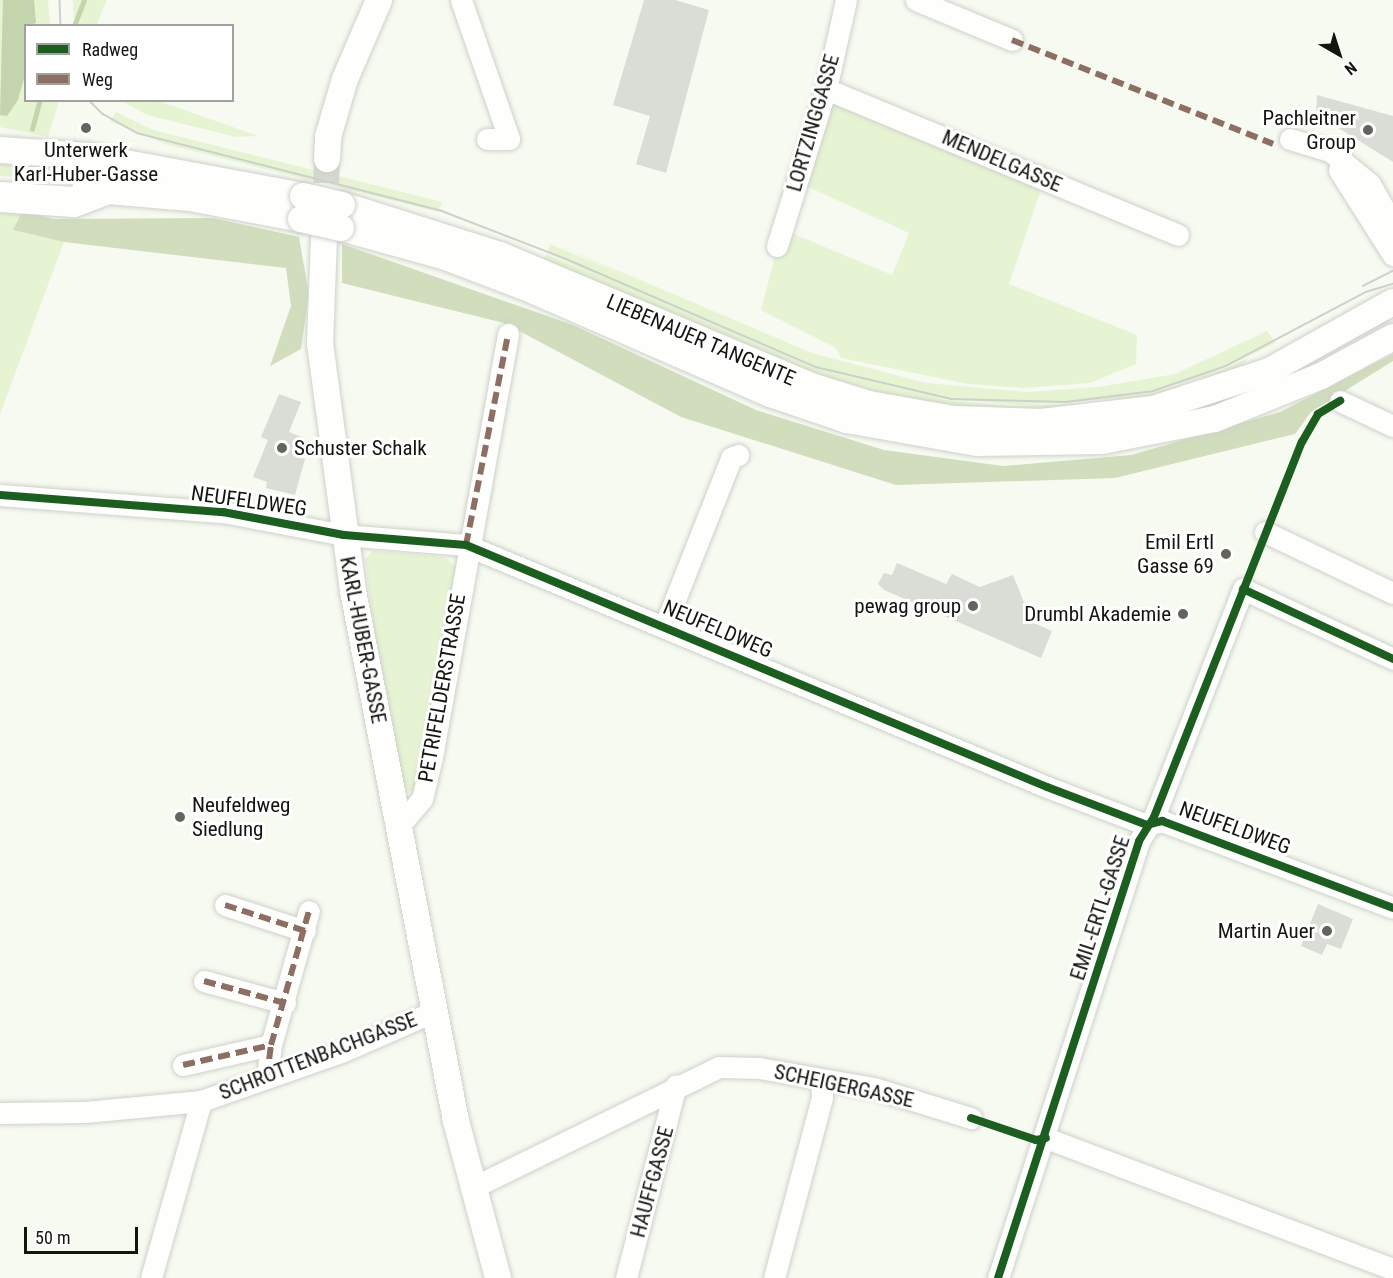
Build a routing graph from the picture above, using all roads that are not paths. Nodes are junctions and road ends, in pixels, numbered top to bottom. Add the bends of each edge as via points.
1 (380, 0) edge
2 (461, 0) edge
3 (846, 0) edge
4 (916, 0) edge
5 (1012, 40) dead end
6 (826, 89) junction
7 (0, 138) edge
8 (487, 139) dead end
9 (1290, 139) dead end
10 (0, 150) edge
11 (58, 152) junction
12 (1333, 155) junction
13 (327, 159) tunnel mouth
14 (0, 183) edge
15 (105, 190) junction
16 (0, 197) edge
17 (302, 208) junction
18 (336, 224) junction
19 (1393, 225) edge
20 (1178, 235) dead end
21 (777, 246) dead end
22 (1393, 255) edge
23 (1393, 302) edge
24 (508, 334) dead end
25 (1393, 337) edge
26 (1340, 401) dead end
27 (1393, 426) edge
28 (738, 455) dead end
29 (0, 495) edge
30 (1266, 532) dead end
31 (344, 535) junction
32 (466, 545) junction
33 (1393, 593) edge
34 (665, 625) junction
35 (1393, 659) edge
36 (1148, 825) junction
37 (399, 826) junction
38 (225, 905) dead end
39 (1393, 908) edge
40 (204, 981) dead end
41 (285, 1002) junction
42 (435, 1011) junction
43 (271, 1045) junction
44 (183, 1065) dead end
45 (267, 1077) junction
46 (821, 1080) junction
47 (676, 1085) junction
48 (201, 1101) junction
49 (0, 1113) edge
50 (971, 1118) dead end
51 (1046, 1138) junction
52 (472, 1188) junction
53 (1393, 1269) edge
54 (152, 1278) edge
55 (498, 1278) edge
56 (626, 1278) edge
57 (774, 1278) edge
58 (998, 1278) edge

1 - 13 main road via 345,79 328,137
2 - 8 street via 509,139
3 - 6 street, LORTZINGGASSE
4 - 5 street
6 - 20 street, MENDELGASSE
6 - 21 street, LORTZINGGASSE
7 - 11 main road
9 - 12 street via 1314,143
10 - 11 main road, LIEBENAUER TANGENTE
11 - 17 main road, LIEBENAUER TANGENTE
12 - 19 street via 1370,184
12 - 22 street via 1346,185
14 - 15 main road, LIEBENAUER TANGENTE
15 - 16 highway via 74,202
15 - 17 main road, LIEBENAUER TANGENTE
17 - 18 main road, LIEBENAUER TANGENTE, bridge
18 - 23 main road, LIEBENAUER TANGENTE via 500,255 814,387 869,404 954,419 1041,422 1164,406 1269,371
18 - 25 main road, LIEBENAUER TANGENTE via 446,257 522,286 781,398 858,423 978,443 1102,441 1215,419 1321,376
18 - 31 main road, KARL-HUBER-GASSE via 320,343
24 - 32 street, PETRIFELDERSTRASSE
26 - 27 street
28 - 34 street via 731,458
29 - 31 street, NEUFELDWEG via 224,512
30 - 33 street
31 - 32 street, NEUFELDWEG
31 - 37 main road, KARL-HUBER-GASSE
32 - 34 street, NEUFELDWEG
32 - 37 street, PETRIFELDERSTRASSE via 422,799
34 - 36 street, NEUFELDWEG via 946,747
35 - 36 street, EMIL-ERTL-GASSE via 1243,589
36 - 39 street, NEUFELDWEG via 1162,821
36 - 51 street, EMIL-ERTL-GASSE
37 - 42 main road
38 - 41 street via 307,921
40 - 41 street
41 - 43 street
42 - 45 street, SCHROTTENBACHGASSE via 344,1051
42 - 52 main road
43 - 44 street
43 - 45 street
45 - 48 street, SCHROTTENBACHGASSE
46 - 47 street, SCHEIGERGASSE via 759,1068 719,1067
46 - 50 street, SCHEIGERGASSE via 874,1088
46 - 57 street via 822,1097
47 - 52 street, SCHEIGERGASSE
47 - 56 street, HAUFFGASSE
48 - 49 street, SCHROTTENBACHGASSE via 85,1112
48 - 54 street, SCHROTTENBACHGASSE
51 - 53 street
51 - 58 street, EMIL-ERTL-GASSE
52 - 55 main road

